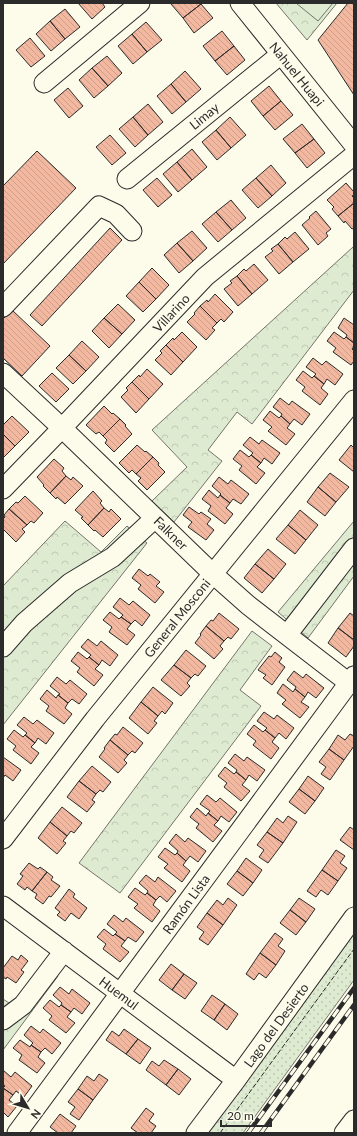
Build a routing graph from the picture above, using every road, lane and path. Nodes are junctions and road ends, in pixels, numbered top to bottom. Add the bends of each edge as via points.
1 (140, 3) edge
2 (240, 3) edge
3 (281, 54) junction
4 (44, 83) dead end
5 (354, 145) edge
6 (354, 155) edge
7 (128, 179) dead end
8 (132, 231) dead end
9 (3, 307) edge
10 (3, 373) edge
11 (354, 400) edge
12 (62, 428) junction
13 (3, 489) edge
14 (155, 518) junction
15 (354, 548) edge
16 (213, 574) junction
17 (287, 635) junction
18 (3, 647) edge
19 (352, 679) edge
20 (3, 839) edge
21 (3, 906) edge
22 (354, 917) edge
23 (64, 951) junction
24 (120, 994) junction
25 (3, 1020) edge
26 (236, 1080) junction
27 (354, 1120) edge
28 (17, 1133) edge
29 (196, 1133) edge
30 (344, 1133) edge

1 - 4 street
2 - 3 street, Nahuel Huapi
3 - 5 street, Nahuel Huapi
3 - 7 street, Limay
6 - 12 street, Villarino via 205,277
8 - 9 street via 116,214 99,206
10 - 12 street, Falkner
11 - 16 street, General Mosconi
12 - 13 street, Villarino
12 - 14 street, Falkner
14 - 16 street, Falkner
14 - 18 street via 113,557 70,583 24,623
15 - 17 street
16 - 17 street, Falkner
16 - 20 street, General Mosconi via 95,719
17 - 19 street, Falkner
19 - 24 street, Ramón Lista
21 - 23 street, Huemul
22 - 26 street, Lago del Desierto
23 - 24 street, Huemul
23 - 25 street via 23,1005
24 - 26 street, Huemul
24 - 28 street, Ramón Lista
26 - 29 street, Lago del Desierto
27 - 30 street

